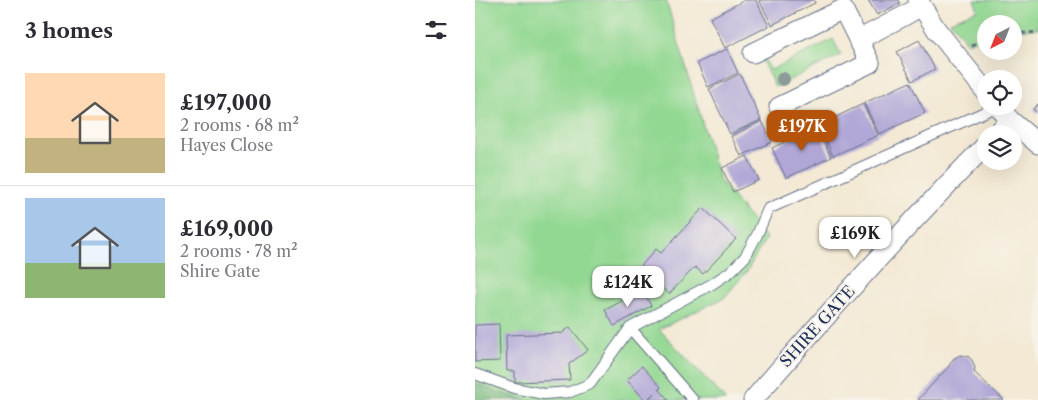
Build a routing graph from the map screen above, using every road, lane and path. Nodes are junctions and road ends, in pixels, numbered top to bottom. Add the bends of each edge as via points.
1 (920, 3) edge
2 (1038, 32) edge
3 (1023, 33) edge
4 (858, 40) junction
5 (753, 53) dead end
6 (977, 80) edge
7 (779, 107) dead end
8 (978, 115) edge
9 (1006, 115) edge
10 (1010, 120) junction
11 (1005, 125) edge
12 (1038, 144) edge
13 (977, 154) edge
14 (631, 328) junction
15 (475, 374) edge
16 (693, 400) edge
17 (753, 400) edge

1 - 4 street via 904,16
1 - 6 street
2 - 3 path
4 - 5 street via 843,9
4 - 7 street via 870,63
8 - 14 lane via 768,209 745,257 730,272
9 - 10 street
10 - 11 street
10 - 12 street
13 - 17 street, SHIRE GATE via 822,320
14 - 15 lane via 590,384 570,392 544,394 514,388
14 - 16 lane

